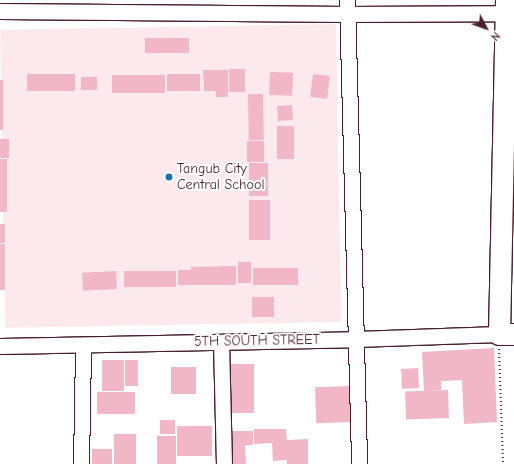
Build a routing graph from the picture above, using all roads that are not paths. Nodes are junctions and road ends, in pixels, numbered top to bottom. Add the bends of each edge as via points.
1 (347, 7) edge
2 (509, 9) edge
3 (0, 11) edge
4 (506, 334) edge
5 (356, 339) junction
6 (221, 342) junction
7 (83, 345) junction
8 (0, 346) edge
9 (81, 464) edge
10 (224, 464) edge
11 (359, 464) edge

1 - 2 street
1 - 3 street
1 - 5 street
2 - 4 street
4 - 5 street, 5TH SOUTH STREET
5 - 6 street, 5TH SOUTH STREET
5 - 11 street
6 - 7 street, 5TH SOUTH STREET
6 - 10 street
7 - 8 street, 5TH SOUTH STREET
7 - 9 street

